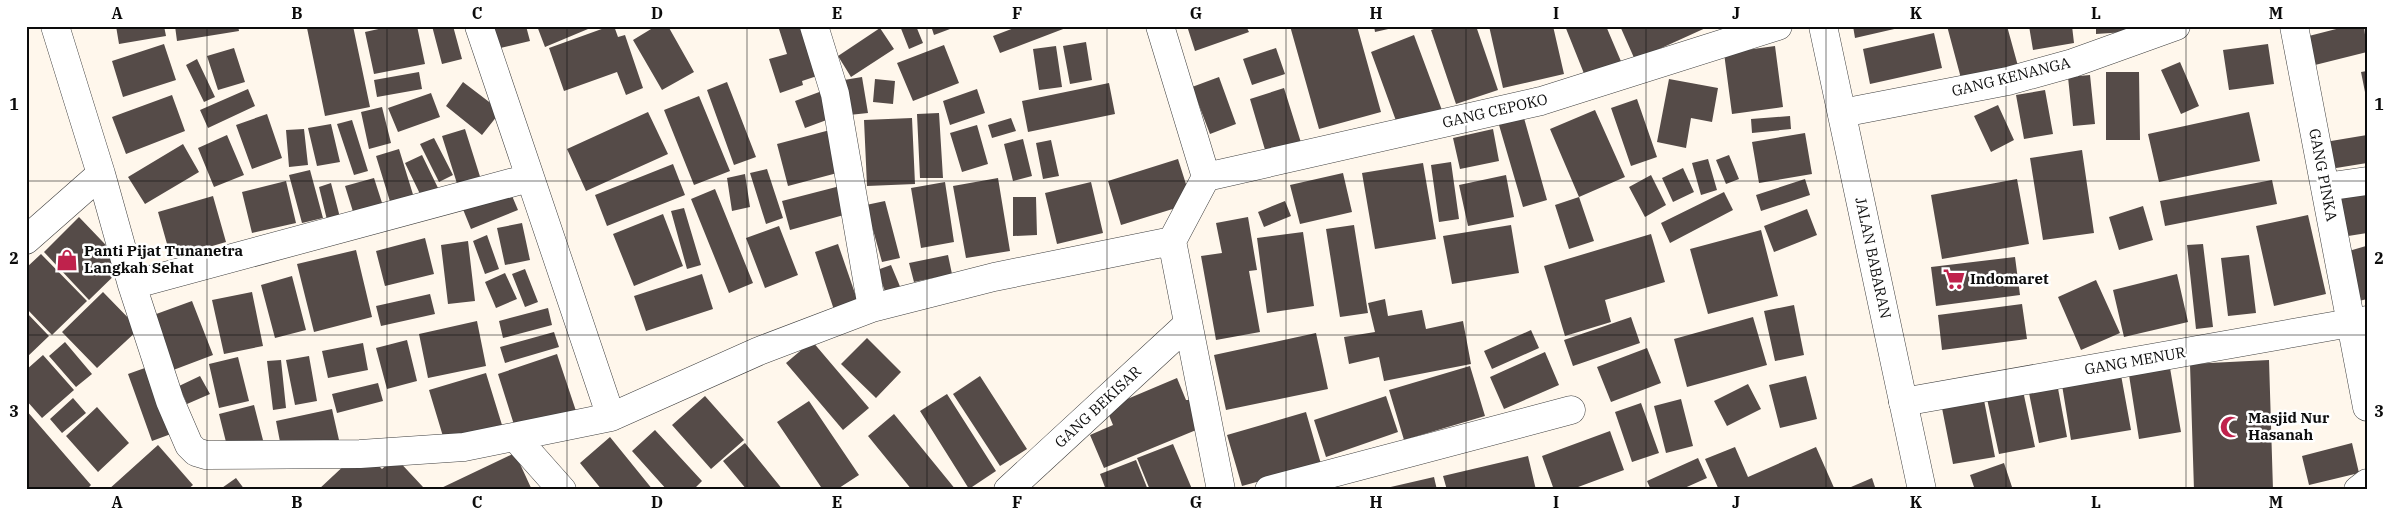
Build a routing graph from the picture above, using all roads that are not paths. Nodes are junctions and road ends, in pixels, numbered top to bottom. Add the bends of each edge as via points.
1 (56, 26) edge
2 (479, 26) edge
3 (814, 26) edge
4 (1160, 26) edge
5 (1778, 26) edge
6 (1823, 26) edge
7 (2176, 26) edge
8 (2294, 26) edge
9 (1842, 113) junction
10 (101, 174) junction
11 (1206, 177) junction
12 (529, 178) junction
13 (2367, 181) edge
14 (2325, 187) junction
15 (26, 240) edge
16 (1172, 242) junction
17 (132, 285) junction
18 (872, 308) junction
19 (2359, 322) edge
20 (1188, 324) junction
21 (1903, 402) junction
22 (2367, 407) edge
23 (1571, 410) dead end
24 (611, 417) junction
25 (516, 437) junction
26 (2367, 483) edge
27 (562, 490) edge
28 (1008, 490) edge
29 (1220, 490) edge
30 (1269, 490) edge
31 (1922, 490) edge
32 (2358, 490) edge

1 - 10 street
2 - 12 street
3 - 18 street via 835,94
4 - 11 street
5 - 11 street, GANG CEPOKO via 1541,101
6 - 9 street, JALAN BABARAN
7 - 9 street, GANG KENANGA via 2073,63 2008,81
8 - 14 street, GANG PINKA
9 - 21 street, JALAN BABARAN
10 - 15 street
10 - 17 street
11 - 16 street
12 - 17 street
12 - 24 street
13 - 14 street
14 - 19 street, GANG PINKA
16 - 18 street via 994,278
16 - 20 street
17 - 25 street via 180,427 196,452 206,455 360,454 464,447
18 - 24 street via 759,351
19 - 21 street, GANG MENUR
19 - 22 street, GANG PINKA
20 - 28 street, GANG BEKISAR
20 - 29 street
21 - 31 street, JALAN BABARAN
23 - 30 street
24 - 25 street
25 - 27 street
26 - 32 street

